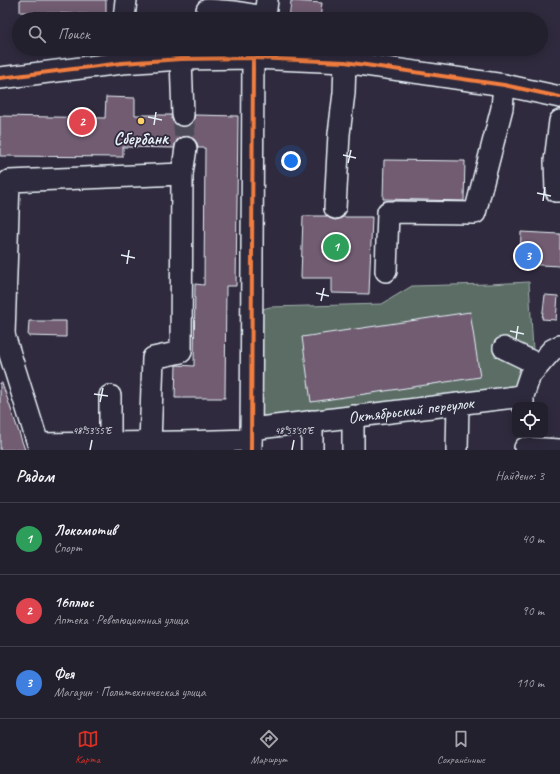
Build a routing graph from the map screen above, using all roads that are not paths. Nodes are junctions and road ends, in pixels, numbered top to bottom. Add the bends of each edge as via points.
1 (126, 0) edge
2 (267, 0) edge
3 (235, 6) edge
4 (207, 10) edge
5 (125, 12) edge
6 (251, 12) edge
7 (266, 12) edge
8 (122, 56) edge
9 (192, 56) edge
10 (234, 56) edge
11 (253, 58) junction
12 (180, 59) junction
13 (345, 62) junction
14 (0, 78) edge
15 (504, 85) junction
16 (560, 97) edge
17 (183, 115) tunnel mouth
18 (560, 121) edge
19 (186, 148) tunnel mouth
20 (182, 174) junction
21 (560, 191) edge
22 (335, 208) dead end
23 (386, 271) dead end
24 (2, 335) edge
25 (560, 346) edge
26 (504, 348) dead end
27 (539, 365) junction
28 (110, 396) dead end
29 (523, 400) edge
30 (458, 404) junction
31 (353, 416) junction
32 (312, 421) junction
33 (251, 440) edge
34 (110, 443) junction
35 (150, 443) junction
36 (524, 444) edge
37 (180, 446) edge
38 (39, 447) edge
39 (312, 450) edge
40 (353, 450) edge
41 (457, 450) edge
42 (560, 450) edge

1 - 5 street
2 - 7 street
3 - 4 street
3 - 6 street
8 - 12 street
8 - 14 street
9 - 12 street
10 - 11 street
11 - 13 street
11 - 33 street
12 - 17 street
13 - 15 street
13 - 22 street
15 - 16 street
15 - 23 street via 502,108 475,214 388,212
18 - 21 street via 554,161 556,191
19 - 20 street
20 - 24 street via 9,181
20 - 35 street via 181,352 153,358
24 - 38 street
25 - 27 street via 552,350
26 - 27 street
27 - 29 street via 530,375
28 - 34 street
29 - 30 street, Октябрьский переулок
30 - 31 street, Октябрьский переулок
30 - 41 street
31 - 32 street, Октябрьский переулок
31 - 40 street
32 - 33 street, Октябрьский переулок
32 - 39 street
33 - 37 street, Октябрьский переулок
34 - 35 street, Октябрьский переулок
34 - 38 street, Октябрьский переулок
35 - 37 street, Октябрьский переулок
36 - 42 street

